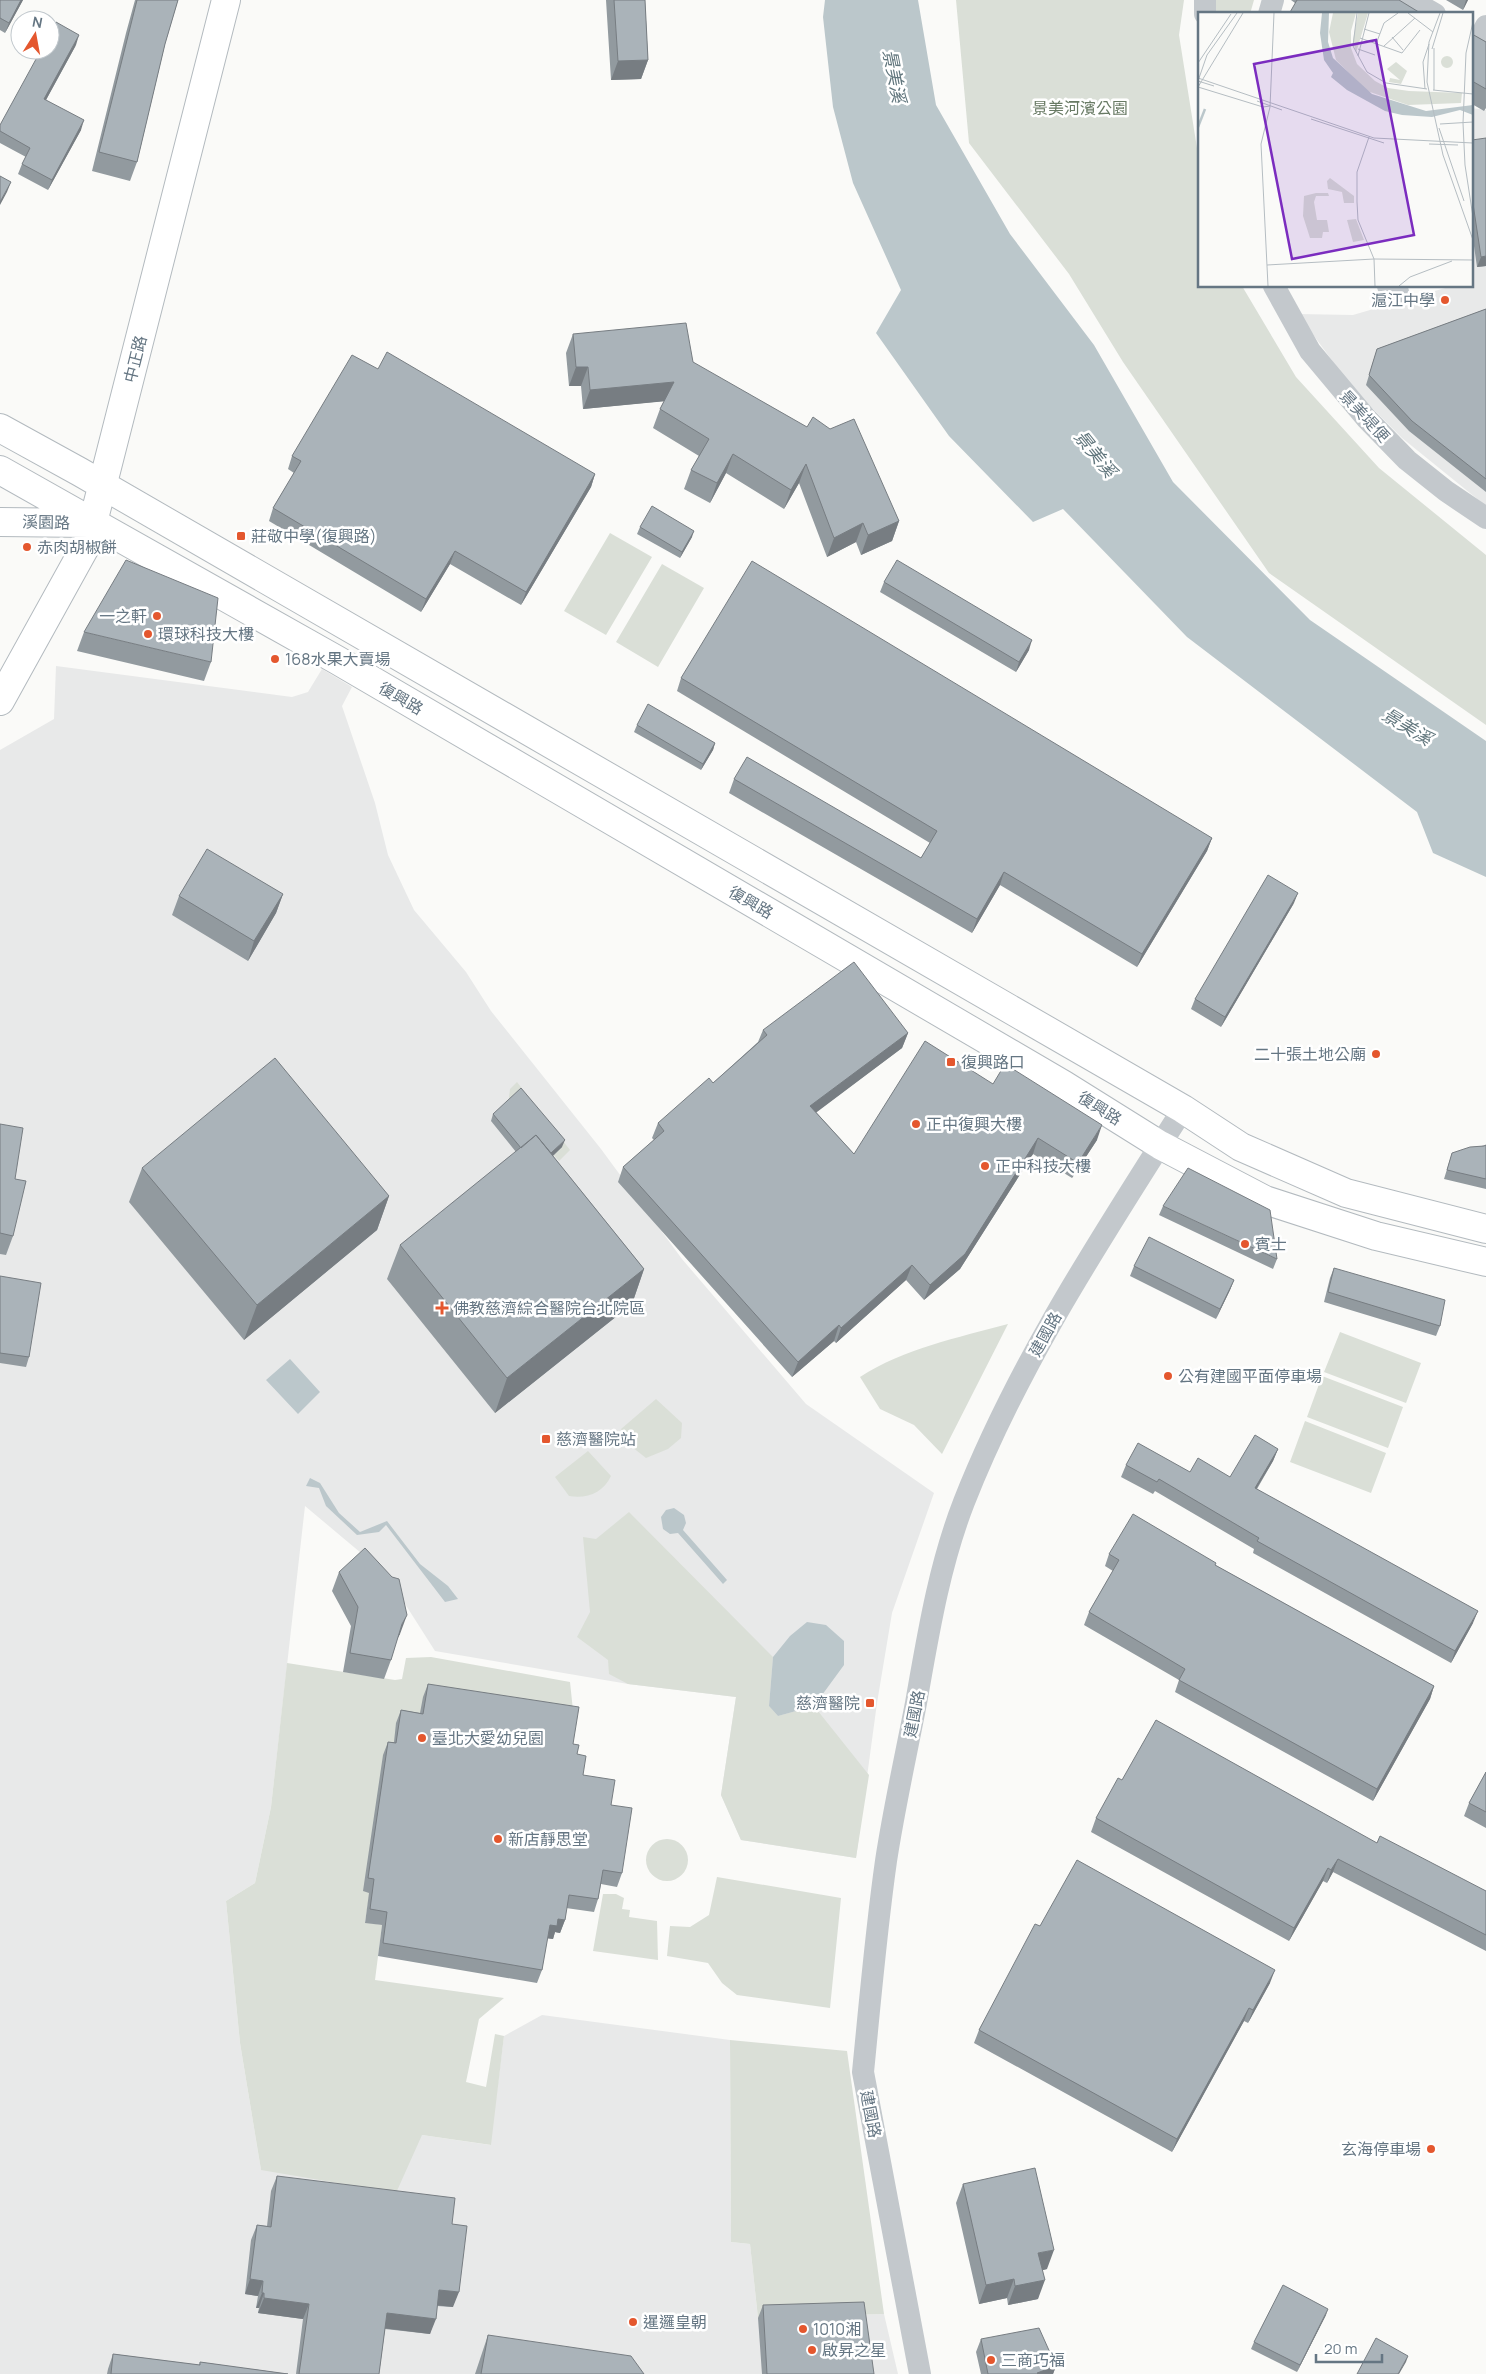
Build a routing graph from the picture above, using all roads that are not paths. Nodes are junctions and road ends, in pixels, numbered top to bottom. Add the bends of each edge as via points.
1 (226, 0) edge
2 (1274, 0) edge
3 (1410, 0) edge
4 (1270, 12) edge
5 (1431, 12) edge
6 (1275, 288) edge
7 (0, 428) edge
8 (0, 470) edge
9 (102, 485) junction
10 (1486, 518) edge
11 (0, 522) edge
12 (93, 523) junction
13 (0, 701) edge
14 (1183, 1109) junction
15 (1160, 1145) junction
16 (1486, 1229) edge
17 (1486, 1262) edge
18 (920, 2374) edge

1 - 9 main road, 中正路
2 - 4 street
3 - 5 street
6 - 10 street, 景美堤便 via 1310,351 1366,418 1407,460
7 - 9 main road
8 - 12 main road, 復興路
9 - 12 main road, 中正路
9 - 14 main road
11 - 12 main road, 溪園路
12 - 13 main road, 中正路 via 88,542
12 - 15 main road, 復興路 via 337,660 1038,1070
14 - 15 street, 建國路
14 - 16 main road via 1241,1147 1346,1193
15 - 17 main road, 復興路 via 1266,1200 1376,1236
15 - 18 street, 建國路 via 1056,1312 1004,1409 963,1504 932,1615 887,1859 863,2072

